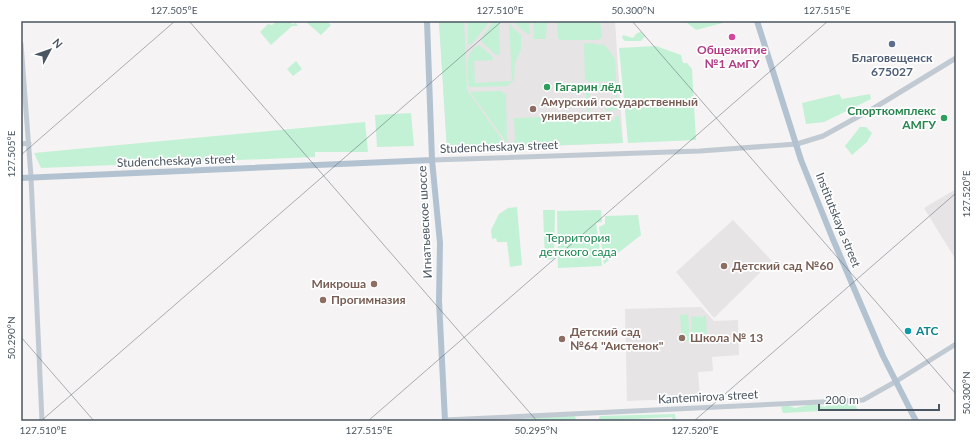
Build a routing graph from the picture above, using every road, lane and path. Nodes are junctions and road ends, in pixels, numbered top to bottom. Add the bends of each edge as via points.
1 (427, 21) edge
2 (757, 21) edge
3 (21, 44) edge
4 (956, 58) edge
5 (29, 143) junction
6 (21, 144) edge
7 (797, 144) junction
8 (432, 160) junction
9 (32, 177) junction
10 (21, 178) edge
11 (956, 344) edge
12 (895, 382) junction
13 (445, 420) edge
14 (42, 421) edge
15 (916, 421) edge

1 - 8 main road, Игнатьевское шоссе
2 - 7 main road, Institutskaya street
3 - 5 street
4 - 7 street, Studencheskaya street via 830,132
5 - 6 street
5 - 9 street
7 - 8 street, Studencheskaya street
7 - 12 main road, Institutskaya street via 832,237
8 - 9 main road, Studencheskaya street
8 - 13 main road, Игнатьевское шоссе via 440,242 439,301
9 - 10 main road, Studencheskaya street
9 - 14 street
11 - 12 street, Kantemirova street
12 - 13 street, Kantemirova street via 862,400
12 - 15 main road, Institutskaya street

